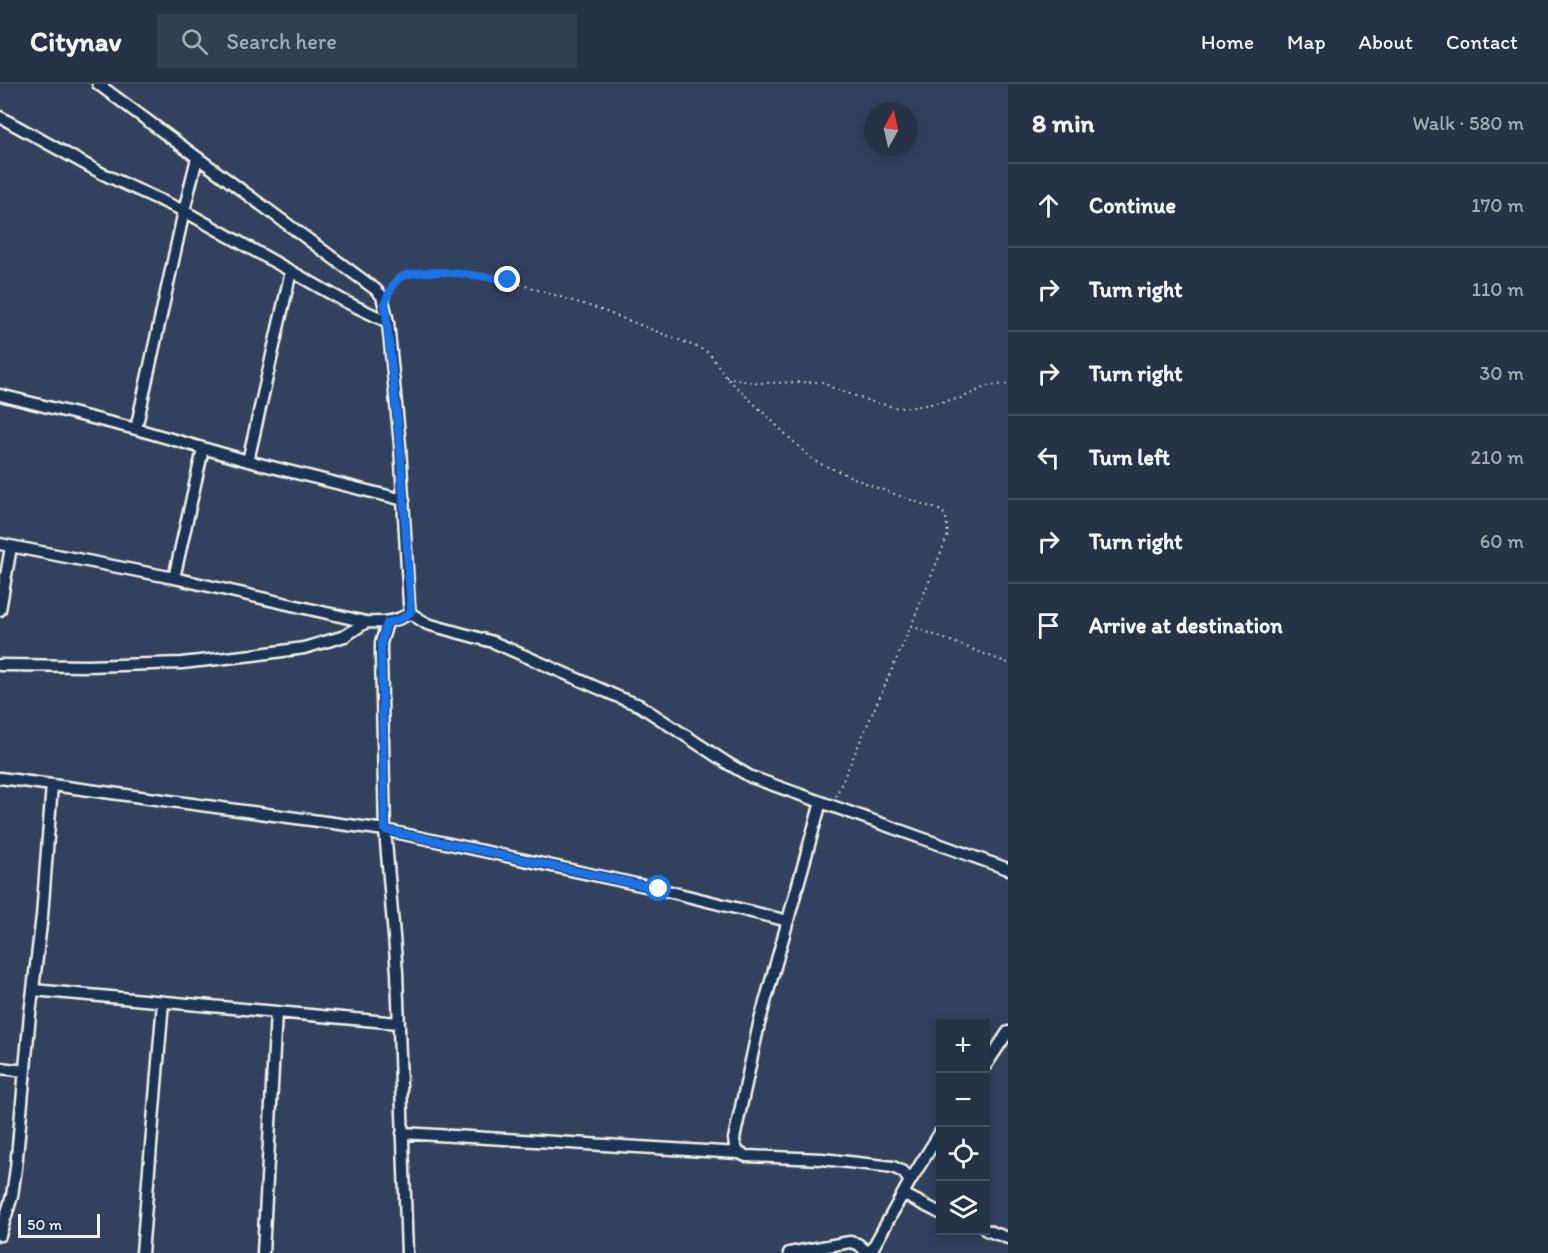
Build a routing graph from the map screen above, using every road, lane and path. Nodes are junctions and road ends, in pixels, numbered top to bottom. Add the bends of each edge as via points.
1 (98, 84) edge
2 (0, 117) edge
3 (197, 158) junction
4 (184, 211) junction
5 (291, 271) junction
6 (385, 303) junction
7 (388, 322) junction
8 (726, 377) junction
9 (1008, 384) edge
10 (0, 395) edge
11 (135, 429) junction
12 (203, 449) junction
13 (248, 461) junction
14 (404, 500) junction
15 (5, 546) edge
16 (174, 578) junction
17 (0, 610) edge
18 (411, 612) junction
19 (366, 622) junction
20 (387, 623) junction
21 (911, 626) junction
22 (1008, 663) edge
23 (0, 665) edge
24 (0, 778) edge
25 (52, 785) junction
26 (820, 802) junction
27 (832, 806) junction
28 (385, 830) junction
29 (1008, 869) edge
30 (788, 921) junction
31 (33, 990) junction
32 (163, 1002) junction
33 (276, 1012) junction
34 (398, 1023) junction
35 (1008, 1032) edge
36 (990, 1059) edge
37 (0, 1068) edge
38 (25, 1071) junction
39 (402, 1134) junction
40 (936, 1139) edge
41 (739, 1153) junction
42 (910, 1181) junction
43 (903, 1194) junction
44 (936, 1210) edge
45 (990, 1231) edge
46 (0, 1235) edge
47 (1008, 1238) edge
48 (141, 1253) edge
49 (263, 1253) edge
50 (407, 1253) edge
51 (789, 1253) edge
52 (869, 1253) edge

1 - 3 street
2 - 4 street via 103,174
3 - 4 street
3 - 6 street via 375,289
4 - 5 street
4 - 11 street
5 - 7 street
5 - 13 street
6 - 7 street
6 - 8 path via 398,279 410,274 446,272 508,280 596,308 709,353
7 - 14 street
8 - 9 path via 754,383 822,382 898,408 962,398 987,386
8 - 21 path via 814,461 942,511 948,535
10 - 11 street
11 - 12 street
12 - 13 street
12 - 16 street
13 - 14 street
14 - 18 street
15 - 16 street
15 - 17 street
16 - 19 street
18 - 20 street
18 - 26 street via 427,624 493,642 639,705 752,777
19 - 20 street
19 - 23 street via 345,636 304,648 253,655 182,663
20 - 28 street via 381,643
21 - 22 path
21 - 27 path
24 - 25 street
25 - 28 street
25 - 31 street
26 - 27 street
26 - 30 street
27 - 29 street
28 - 30 street
28 - 34 street
30 - 41 street via 759,1024 734,1139
31 - 32 street
31 - 38 street
32 - 33 street
32 - 48 street
33 - 34 street
33 - 49 street
34 - 39 street
35 - 36 street
37 - 38 street
38 - 46 street via 12,1196
39 - 41 street
39 - 50 street
40 - 42 street
41 - 42 street via 893,1167
42 - 43 street
43 - 44 street
43 - 52 street
45 - 47 street
51 - 52 street via 850,1242

